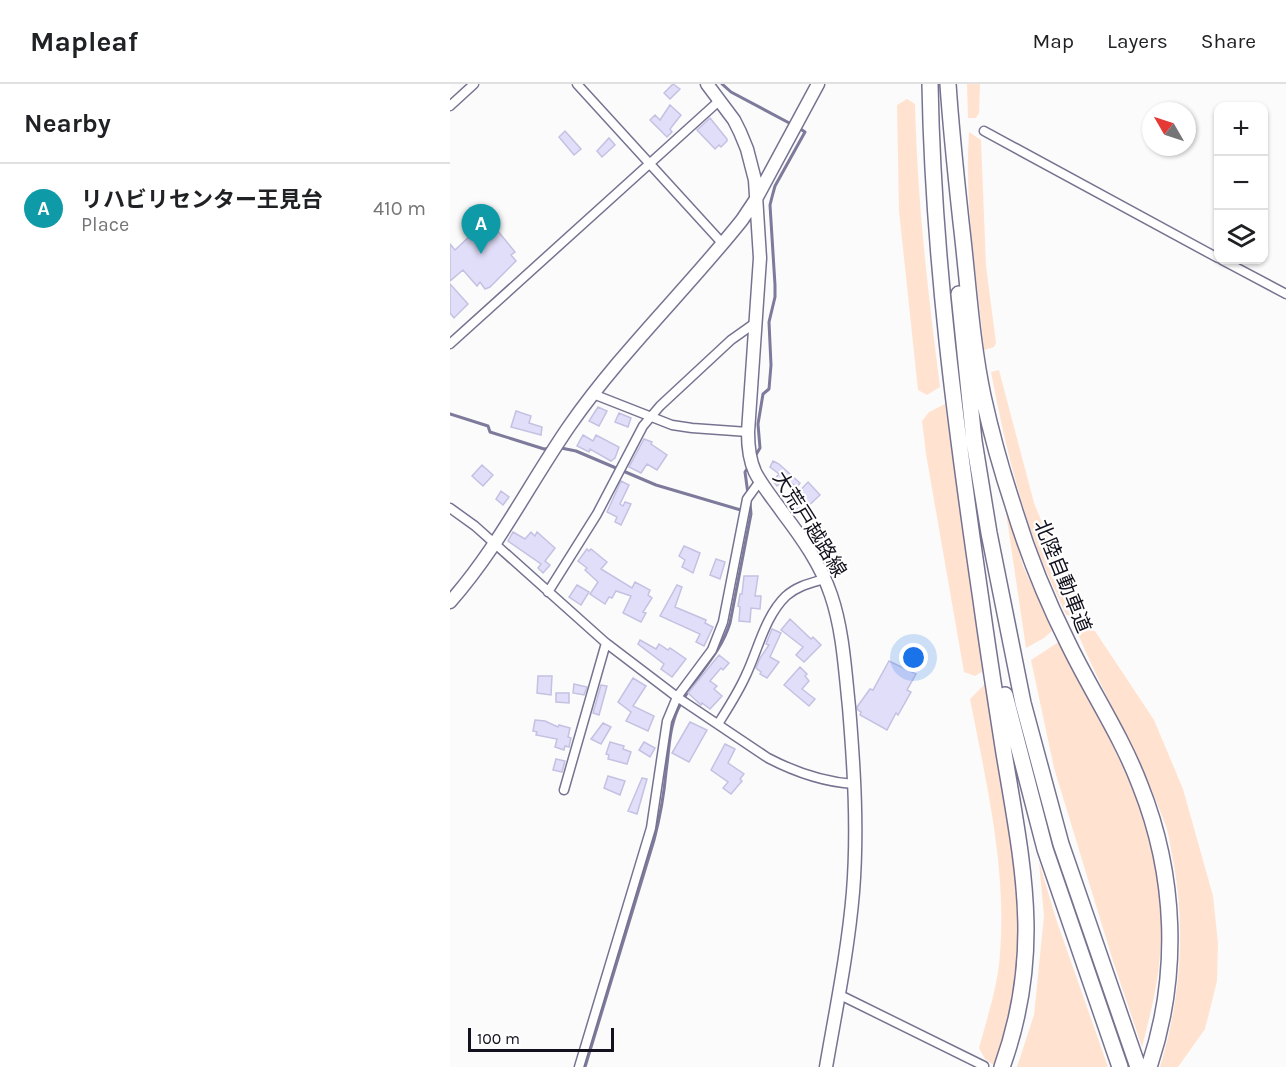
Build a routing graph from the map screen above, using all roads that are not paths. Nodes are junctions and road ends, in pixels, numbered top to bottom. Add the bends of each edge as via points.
1 (474, 84) edge
2 (577, 84) edge
3 (707, 84) edge
4 (819, 84) edge
5 (930, 84) edge
6 (948, 84) edge
7 (720, 100) junction
8 (450, 106) edge
9 (984, 131) dead end
10 (649, 165) junction
11 (756, 199) junction
12 (723, 244) junction
13 (1214, 256) edge
14 (1229, 264) edge
15 (1286, 294) edge
16 (755, 323) junction
17 (450, 344) edge
18 (593, 394) junction
19 (651, 417) junction
20 (748, 432) junction
21 (760, 481) junction
22 (450, 507) edge
23 (971, 528) junction
24 (495, 544) junction
25 (824, 579) junction
26 (548, 592) junction
27 (450, 602) edge
28 (606, 643) junction
29 (677, 697) junction
30 (718, 724) junction
31 (854, 784) junction
32 (564, 790) dead end
33 (838, 994) junction
34 (984, 1066) edge
35 (579, 1067) edge
36 (826, 1067) edge
37 (1002, 1067) edge
38 (1120, 1067) edge
39 (1138, 1067) edge
40 (1149, 1067) edge

1 - 8 street
2 - 10 street
3 - 7 main road, 大荒戸越路線
4 - 11 main road
5 - 23 highway via 947,352
6 - 39 highway, 北陸自動車道 via 956,270 974,441 1002,601 1023,703 1061,844
6 - 40 highway, 北陸自動車道 via 982,394 998,457 1032,559 1067,642 1130,760 1153,821 1162,860 1169,916 1168,980
7 - 10 street
7 - 11 main road, 大荒戸越路線 via 747,149
9 - 13 street
10 - 12 street
10 - 17 street
11 - 12 main road
11 - 16 main road, 大荒戸越路線 via 760,258
12 - 18 main road
14 - 15 street
16 - 19 street via 731,340
16 - 20 main road, 大荒戸越路線
18 - 19 street
18 - 24 main road
19 - 20 street via 672,425
19 - 26 street
20 - 21 main road, 大荒戸越路線 via 751,459
21 - 25 main road, 大荒戸越路線 via 794,527
21 - 29 street via 747,499 719,636
22 - 24 street
23 - 37 highway via 1026,894 1025,972
23 - 38 highway via 1030,798
24 - 26 street
24 - 27 main road
25 - 30 street via 801,586 780,603 737,694
25 - 31 main road, 大荒戸越路線 via 840,633
26 - 28 street
28 - 29 street
28 - 32 street
29 - 30 street
29 - 35 street via 667,721 651,828
30 - 31 street via 784,766 827,781
31 - 33 main road, 大荒戸越路線 via 853,892
33 - 34 street
33 - 36 main road, 大荒戸越路線

